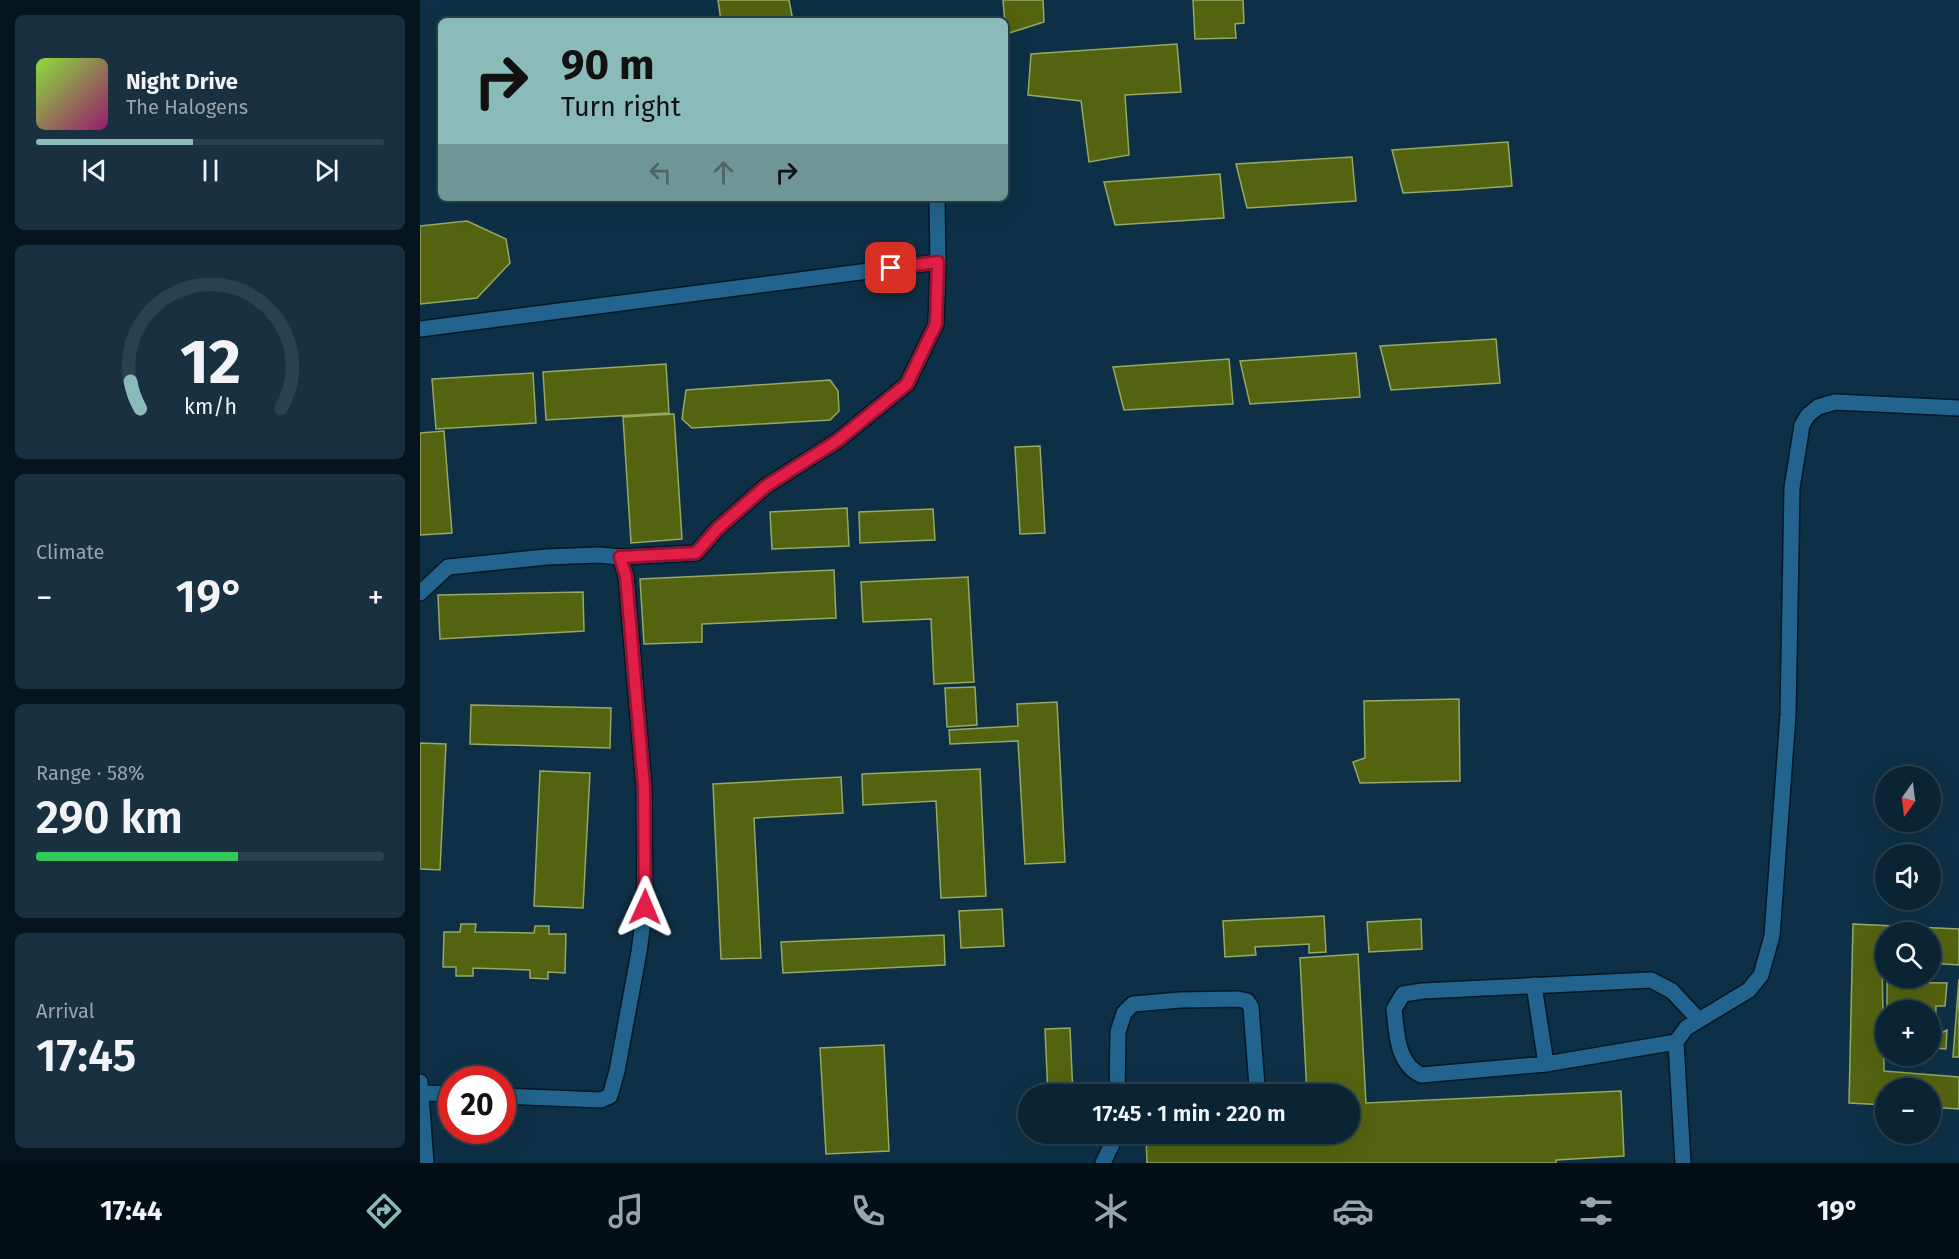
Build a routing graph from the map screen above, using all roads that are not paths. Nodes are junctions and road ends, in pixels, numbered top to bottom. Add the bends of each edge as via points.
1 (937, 201) edge
2 (938, 262) junction
3 (420, 329) edge
4 (1959, 408) edge
5 (620, 557) junction
6 (420, 593) edge
7 (1534, 985) junction
8 (1699, 1020) junction
9 (1676, 1042) junction
10 (1546, 1064) junction
11 (1118, 1084) edge
12 (1257, 1084) edge
13 (421, 1088) edge
14 (438, 1091) edge
15 (516, 1097) edge
16 (1112, 1144) edge
17 (426, 1163) edge
18 (1103, 1163) edge
19 (1683, 1163) edge

1 - 2 lane
2 - 3 lane
2 - 5 lane via 936,324 907,384 837,441 766,486 696,553
4 - 8 lane via 1835,402 1818,406 1802,425 1792,488 1788,715 1772,936 1761,975 1749,990
5 - 6 lane via 546,557 448,567
5 - 15 lane via 626,576 644,787 645,907 617,1071 610,1096 601,1100
7 - 8 lane via 1651,980 1672,991
7 - 10 lane
7 - 10 lane via 1403,994 1394,1009 1406,1065 1421,1076
8 - 9 lane via 1686,1028
9 - 10 lane
9 - 19 lane
11 - 12 lane via 1118,1032 1124,1013 1133,1004 1238,999 1247,1001 1251,1007
13 - 14 lane
13 - 17 lane
16 - 18 lane

